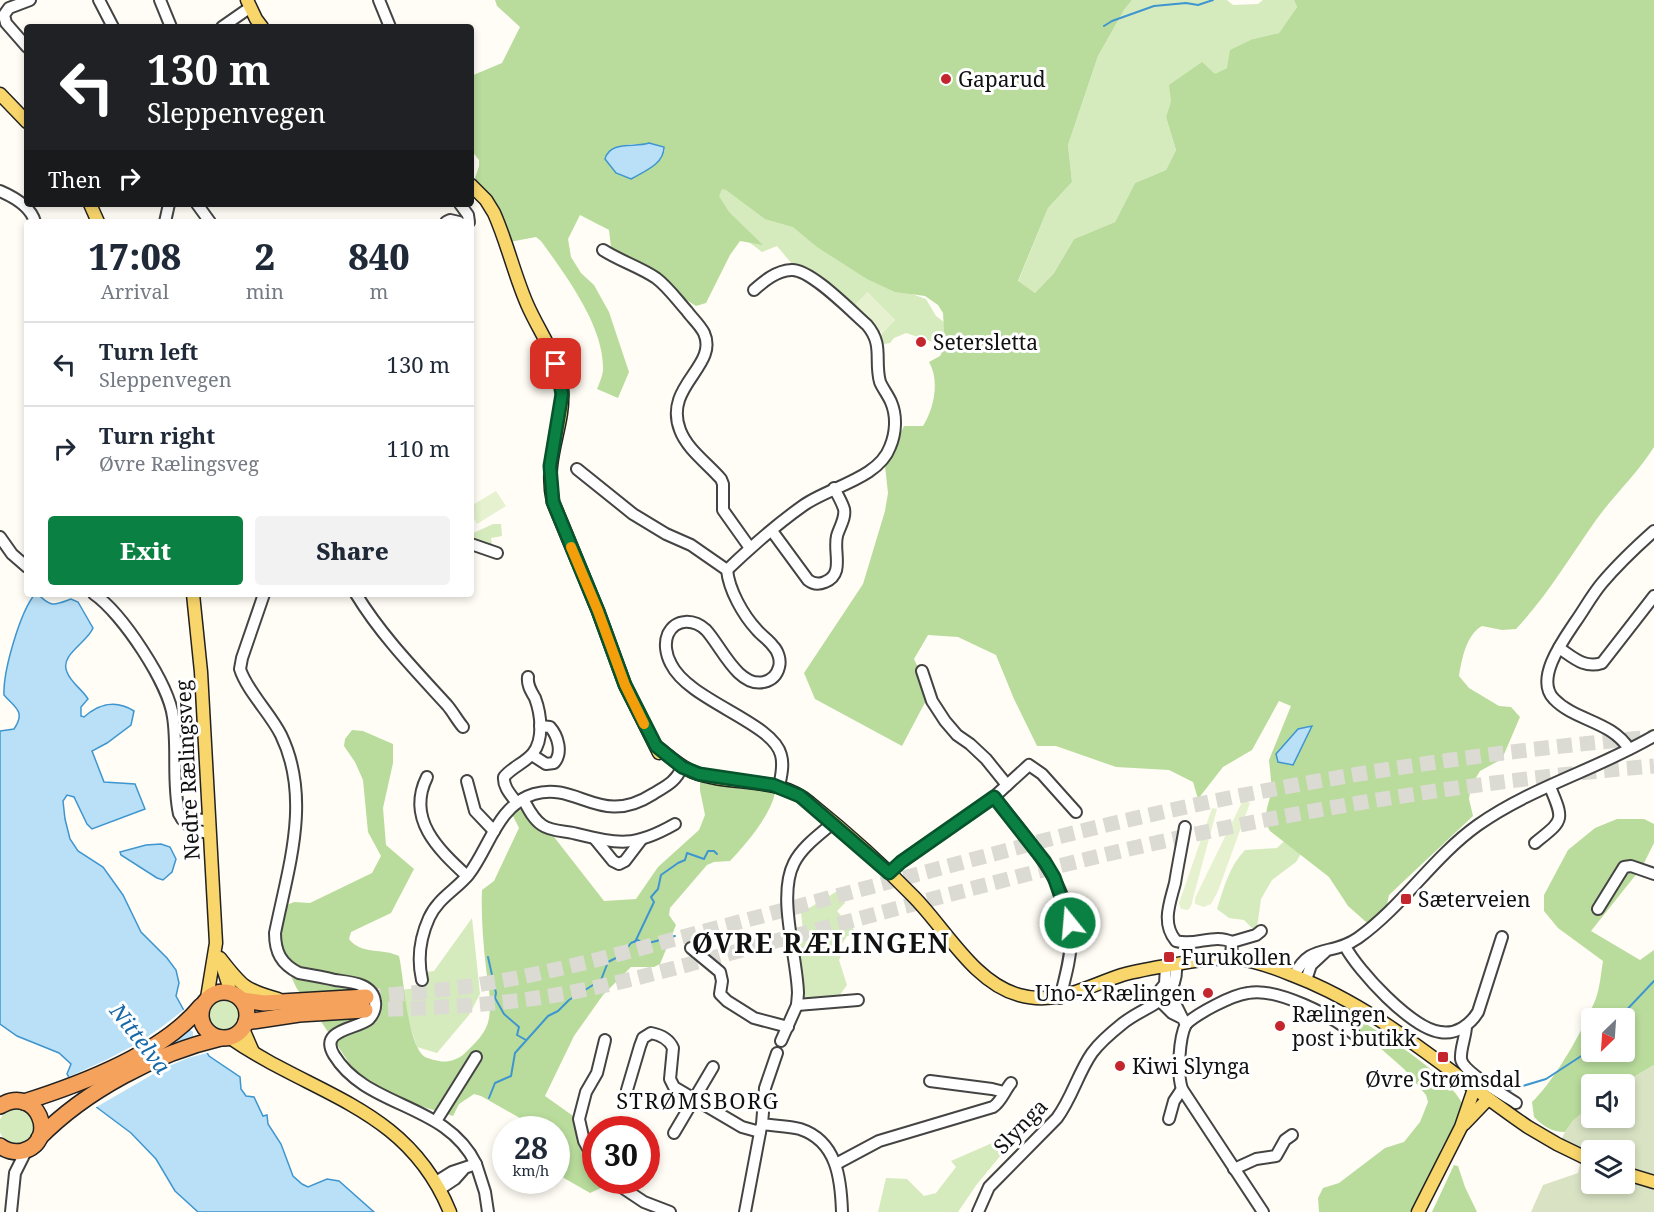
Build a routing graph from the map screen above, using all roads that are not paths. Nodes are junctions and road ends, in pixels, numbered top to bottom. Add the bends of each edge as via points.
1 (30, 0) edge
2 (99, 0) edge
3 (160, 0) edge
4 (253, 0) edge
5 (379, 0) edge
6 (246, 6) edge
7 (111, 24) edge
8 (170, 24) edge
9 (225, 24) edge
10 (260, 24) edge
11 (262, 24) edge
12 (389, 24) edge
13 (24, 43) edge
14 (0, 94) edge
15 (24, 119) edge
16 (474, 188) edge
17 (0, 190) edge
18 (24, 205) edge
19 (603, 250) dead end
20 (754, 290) dead end
21 (577, 469) dead end
22 (834, 488) junction
23 (772, 531) junction
24 (1654, 531) edge
25 (0, 537) edge
26 (474, 544) edge
27 (750, 548) junction
28 (497, 553) dead end
29 (24, 564) edge
30 (727, 570) junction
31 (1654, 596) edge
32 (98, 597) edge
33 (193, 597) edge
34 (263, 597) edge
35 (358, 597) edge
36 (1559, 648) junction
37 (922, 671) dead end
38 (528, 676) dead end
39 (540, 726) junction
40 (463, 728) dead end
41 (1653, 738) edge
42 (1629, 749) junction
43 (532, 755) junction
44 (679, 770) junction
45 (427, 777) dead end
46 (467, 781) dead end
47 (1007, 785) junction
48 (779, 787) junction
49 (1550, 787) junction
50 (994, 797) junction
51 (520, 801) junction
52 (1076, 812) dead end
53 (833, 823) junction
54 (675, 824) dead end
55 (210, 826) junction
56 (1185, 826) dead end
57 (494, 831) junction
58 (595, 839) junction
59 (642, 840) junction
60 (1535, 843) dead end
61 (889, 873) junction
62 (1654, 874) edge
63 (467, 876) junction
64 (1598, 909) dead end
65 (1261, 931) dead end
66 (1502, 937) dead end
67 (1232, 942) junction
68 (216, 943) junction
69 (1345, 946) junction
70 (691, 948) dead end
71 (220, 958) junction
72 (1231, 959) junction
73 (1171, 965) junction
74 (1300, 978) junction
75 (422, 980) dead end
76 (237, 996) junction
77 (1162, 996) junction
78 (1060, 998) junction
79 (858, 1000) dead end
80 (291, 1002) junction
81 (797, 1005) junction
82 (201, 1006) junction
83 (1184, 1021) junction
84 (244, 1025) junction
85 (1466, 1026) junction
86 (788, 1027) junction
87 (1354, 1034) dead end
88 (220, 1039) junction
89 (604, 1040) dead end
90 (781, 1041) dead end
91 (253, 1053) junction
92 (777, 1053) dead end
93 (476, 1057) dead end
94 (713, 1067) dead end
95 (930, 1081) dead end
96 (1011, 1083) dead end
97 (1182, 1089) junction
98 (1474, 1089) junction
99 (627, 1090) dead end
100 (1004, 1092) junction
101 (694, 1098) junction
102 (1488, 1099) junction
103 (10, 1101) edge
104 (1516, 1103) dead end
105 (1169, 1119) dead end
106 (436, 1121) junction
107 (1461, 1127) junction
108 (761, 1128) junction
109 (582, 1132) edge
110 (674, 1133) dead end
111 (1292, 1135) dead end
112 (39, 1138) junction
113 (3, 1148) edge
114 (27, 1149) junction
115 (1581, 1155) edge
116 (476, 1164) junction
117 (836, 1164) junction
118 (1234, 1169) junction
119 (15, 1173) junction
120 (1635, 1176) edge
121 (1654, 1182) edge
122 (438, 1186) junction
123 (632, 1194) edge
124 (11, 1212) edge
125 (450, 1212) edge
126 (488, 1212) edge
127 (670, 1212) edge
128 (745, 1212) edge
129 (842, 1212) edge
130 (978, 1212) edge
131 (1263, 1212) edge
132 (1418, 1212) edge

1 - 13 street via 9,8 4,15
2 - 7 street
3 - 8 street
4 - 11 main road
5 - 12 street
6 - 9 street
6 - 10 main road
14 - 15 main road
16 - 44 main road via 494,213 523,296 558,370 562,394 550,466 553,502 625,685 656,746
17 - 18 street
19 - 27 street via 655,277 704,333 702,361 677,401 677,422 688,444 721,479 723,510
20 - 22 street via 783,272 806,273 867,325 877,341 879,378 895,420 893,440 886,456 873,469
21 - 30 street via 633,514 691,545
22 - 23 street via 807,503
22 - 23 street via 844,514 837,536 838,564 827,582 814,584 808,580
23 - 27 street
24 - 36 street via 1602,582
25 - 29 street
26 - 28 street
27 - 30 street
30 - 48 street via 728,580 746,614 778,654 776,673 758,683 746,679 706,630 692,622 672,627 666,639 667,654 680,677 776,744 782,762
31 - 36 street via 1602,663 1585,665
32 - 55 street via 122,622 168,696 173,718 177,805 182,819
33 - 55 main road, Nedre Rælingsveg
34 - 106 street via 240,669 281,736 296,785 295,827 275,933 276,948 279,957 299,973 369,989 375,999 373,1013 334,1036 334,1056 373,1090
35 - 40 street
36 - 42 street via 1549,670 1548,692 1569,710 1615,733
37 - 47 street via 932,701 945,721 986,759
38 - 39 street
39 - 43 street via 539,741
39 - 43 street via 553,731 558,758 546,764
41 - 42 street
42 - 49 street
43 - 51 street via 504,777 508,790
44 - 48 main road via 710,785 754,783
44 - 51 street via 636,804 605,806 546,792
45 - 63 street via 420,792 425,825 444,855
46 - 57 street via 475,811
47 - 50 street
47 - 52 street via 1029,765
48 - 53 main road via 807,800
49 - 60 street via 1561,819
49 - 69 street via 1468,832 1390,911
50 - 61 street
50 - 78 street via 1045,862 1067,912 1071,951
51 - 57 street
51 - 58 street via 543,826
53 - 61 main road
53 - 81 street via 801,853 788,882
54 - 59 street
55 - 68 main road, Nedre Rælingsveg
56 - 67 street via 1169,903 1172,936 1183,943 1216,938
57 - 63 street
58 - 59 street via 624,843
58 - 59 street via 619,864
61 - 78 main road via 987,980 1023,996
62 - 64 street via 1624,867
63 - 75 street via 441,899 430,916 419,955
65 - 67 street
66 - 85 street via 1484,1000
67 - 72 street
68 - 71 main road, Nedre Rælingsveg
68 - 82 main road, Nedre Rælingsveg
69 - 74 street via 1308,956 1301,963
69 - 85 street via 1382,992 1420,1024 1441,1033
70 - 86 street via 720,972 720,994 727,1001 754,1018
71 - 76 main road, Nedre Rælingsveg
71 - 80 main road via 246,989
72 - 73 main road
72 - 74 main road via 1255,962
73 - 77 street, Slynga via 1176,982
73 - 78 main road via 1124,975
74 - 98 main road via 1370,1012
76 - 80 highway via 264,1003
76 - 82 highway via 221,992
76 - 84 highway via 247,1012
77 - 83 street via 1181,1011
77 - 130 street, Slynga via 1140,1007 1092,1053 1058,1118 989,1187
79 - 81 street
80 - 84 highway via 365,1003
81 - 86 street
82 - 88 highway via 203,1027
82 - 103 highway via 159,1042 128,1060 62,1090
83 - 87 street via 1231,999 1258,992 1288,999 1331,1017
83 - 97 street via 1179,1071
84 - 88 highway
84 - 91 main road
85 - 104 street via 1463,1064
86 - 90 street
88 - 91 main road
88 - 112 highway via 185,1047 120,1079
89 - 109 street via 597,1073 586,1092 579,1119
91 - 122 main road via 330,1093 398,1135
92 - 108 street via 765,1088
93 - 106 street
94 - 101 street
95 - 100 street
96 - 100 street
97 - 105 street
97 - 118 street
98 - 102 main road
98 - 107 main road
99 - 101 street via 643,1038 651,1033 667,1039 673,1048 671,1083
100 - 117 street via 993,1107 879,1141
101 - 108 street via 742,1127
101 - 110 street
102 - 107 main road
102 - 115 main road via 1539,1134
103 - 112 highway via 33,1106 40,1116
106 - 116 street via 459,1138
107 - 132 main road
108 - 117 street via 809,1132 830,1151
108 - 128 street
111 - 118 street via 1276,1156 1256,1159
112 - 114 highway
113 - 114 highway via 18,1152
113 - 119 street
114 - 119 street
116 - 122 street
116 - 126 street
117 - 129 street
118 - 131 street
119 - 124 street
120 - 121 main road
122 - 125 main road
123 - 127 street

